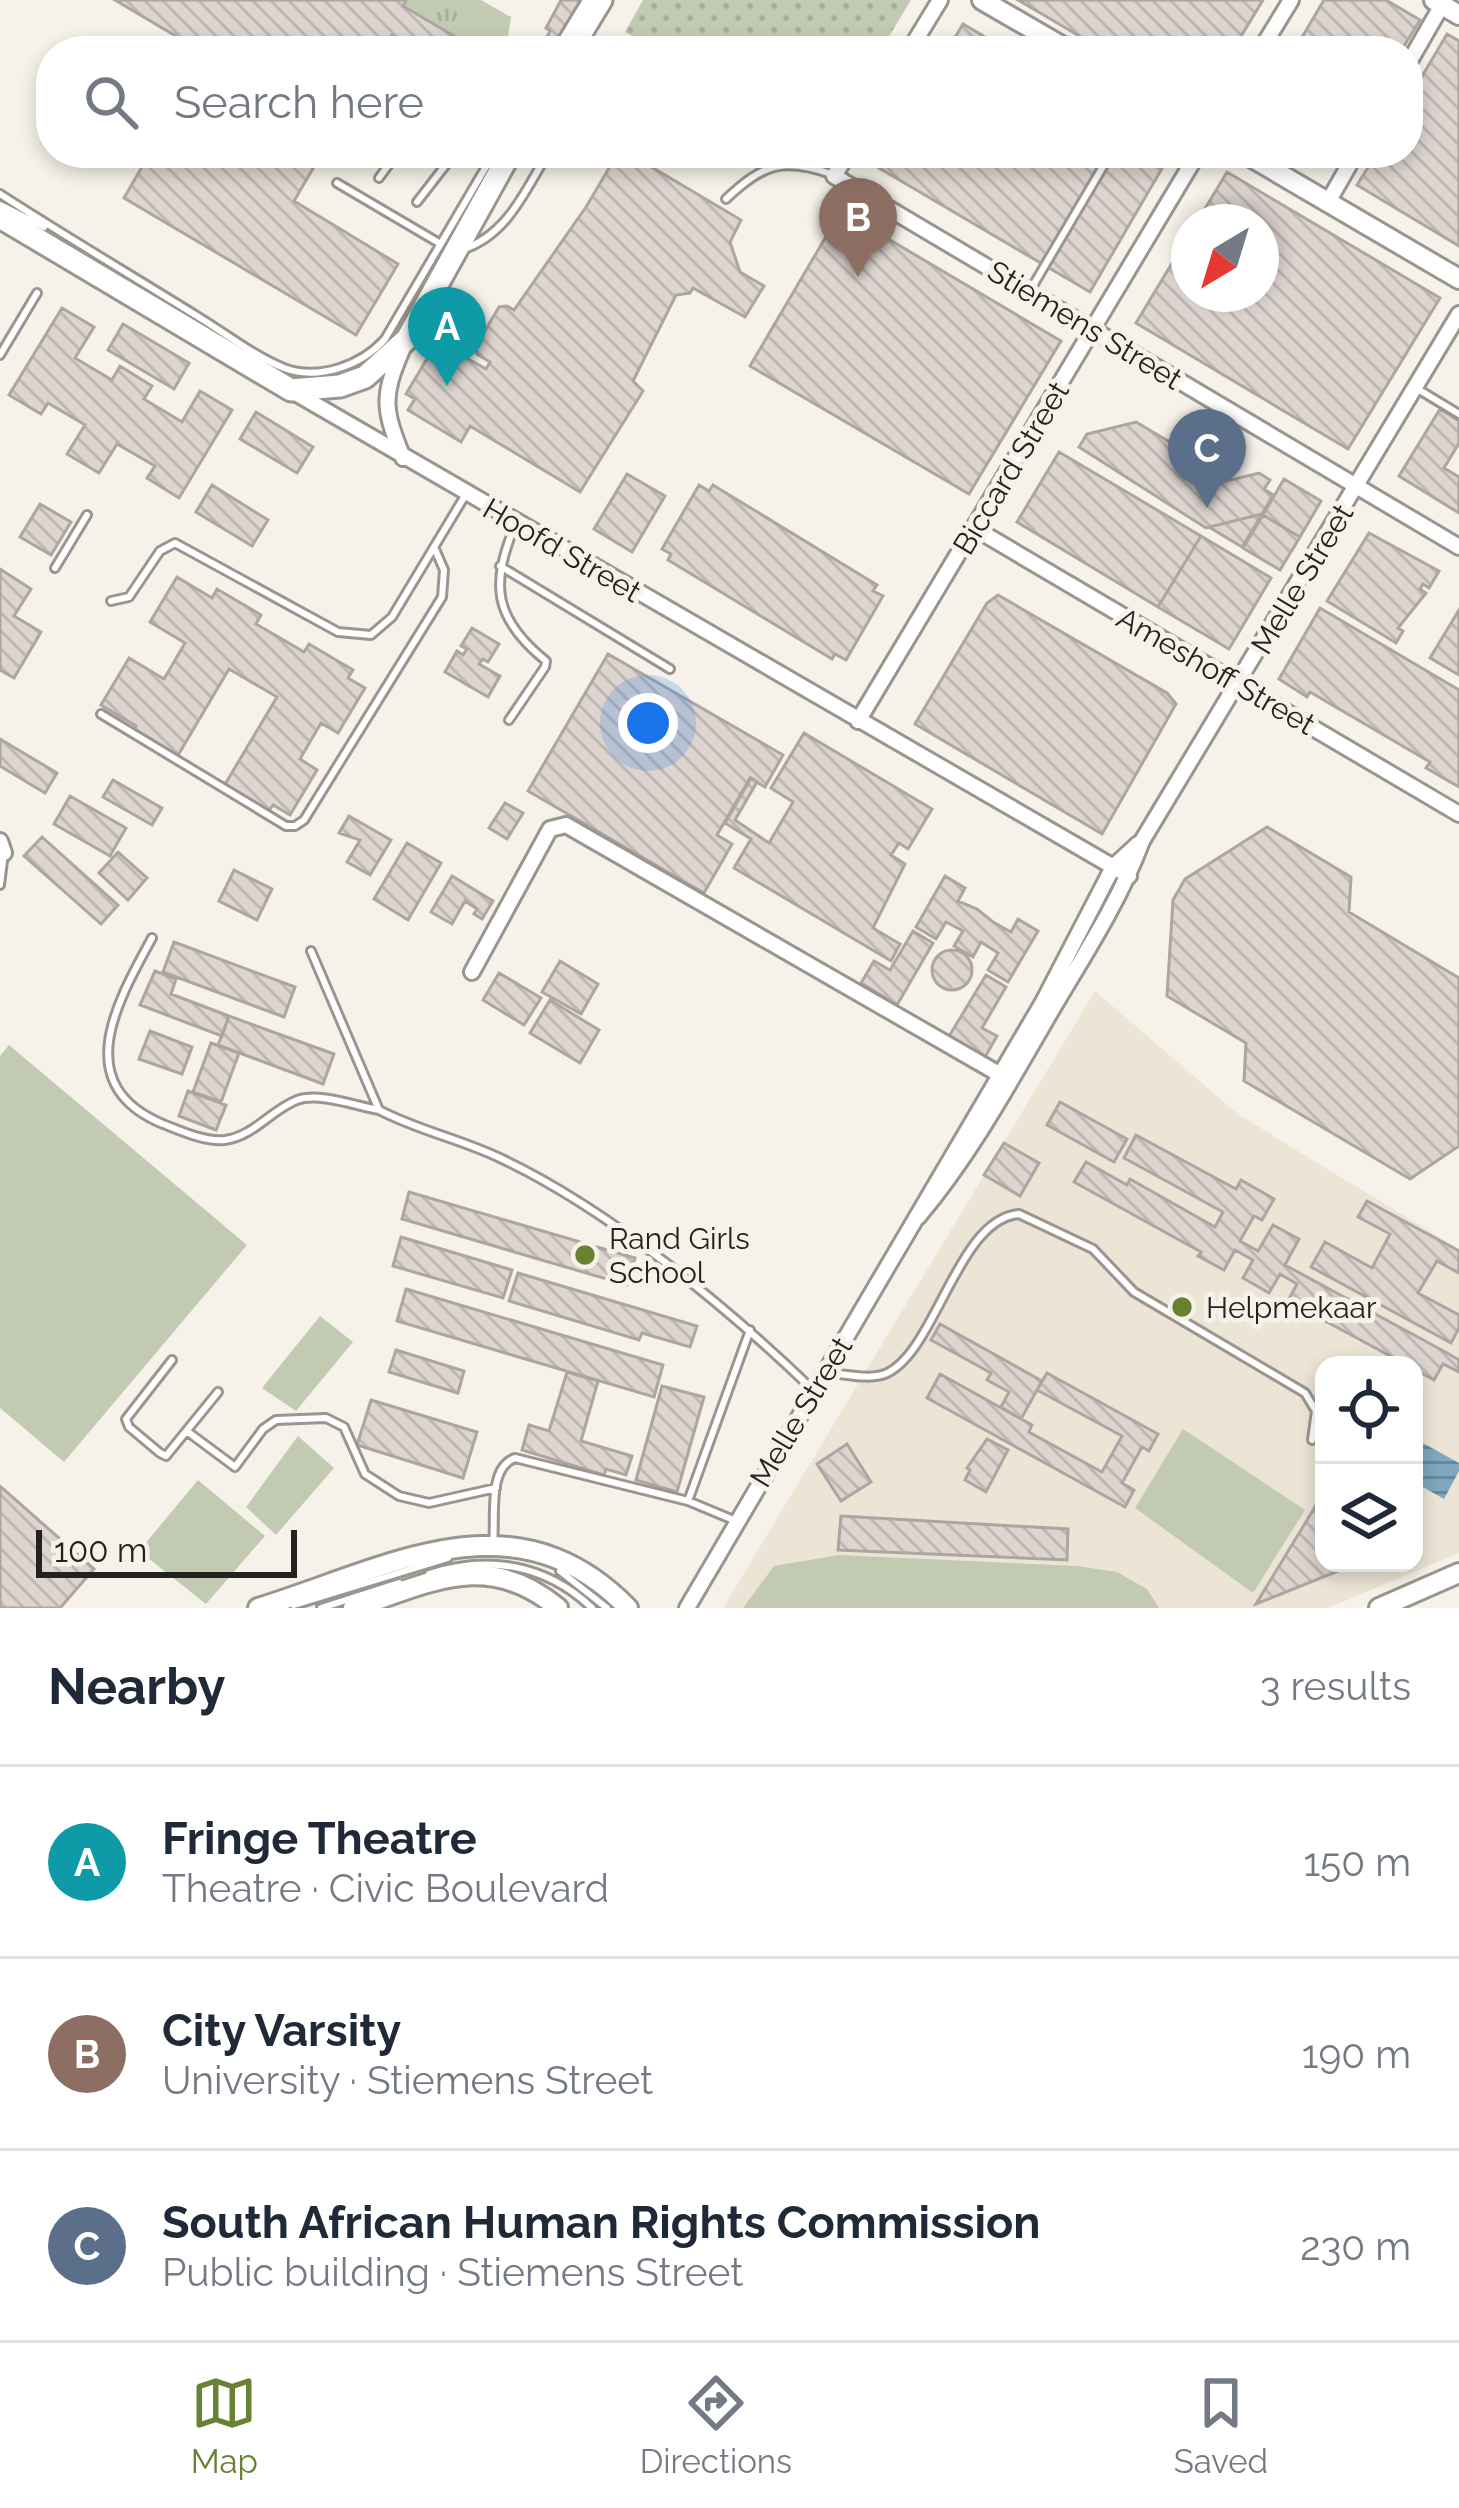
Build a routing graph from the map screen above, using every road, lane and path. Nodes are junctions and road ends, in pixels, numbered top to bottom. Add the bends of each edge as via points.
1 (586, 0) edge
2 (601, 0) edge
3 (940, 0) edge
4 (982, 0) edge
5 (1291, 0) edge
6 (1445, 6) edge
7 (564, 36) edge
8 (579, 36) edge
9 (918, 36) edge
10 (1044, 36) edge
11 (1269, 36) edge
12 (1423, 40) edge
13 (386, 168) edge
14 (443, 168) edge
15 (494, 168) edge
16 (539, 168) edge
17 (770, 168) edge
18 (813, 168) edge
19 (840, 168) edge
20 (1102, 168) edge
21 (1189, 168) edge
22 (1270, 168) edge
23 (1347, 168) edge
24 (835, 176) junction
25 (379, 178) dead end
26 (337, 183) dead end
27 (0, 194) edge
28 (725, 199) dead end
29 (417, 202) dead end
30 (1328, 202) junction
31 (0, 205) edge
32 (0, 217) edge
33 (74, 241) junction
34 (447, 248) junction
35 (1459, 279) edge
36 (1029, 292) junction
37 (37, 293) dead end
38 (1459, 314) edge
39 (1094, 331) junction
40 (407, 339) junction
41 (0, 355) edge
42 (1415, 388) junction
43 (291, 390) junction
44 (1459, 414) edge
45 (403, 458) junction
46 (1357, 486) junction
47 (466, 494) junction
48 (87, 514) dead end
49 (516, 523) junction
50 (974, 528) junction
51 (434, 547) junction
52 (1459, 547) edge
53 (500, 566) junction
54 (56, 568) dead end
55 (112, 601) dead end
56 (670, 669) dead end
57 (1238, 685) junction
58 (101, 714) dead end
59 (509, 720) dead end
60 (858, 721) junction
61 (1459, 814) edge
62 (1142, 841) junction
63 (2, 847) edge
64 (1113, 867) junction
65 (1129, 876) junction
66 (0, 885) edge
67 (152, 938) dead end
68 (311, 951) dead end
69 (472, 971) dead end
70 (999, 1074) junction
71 (379, 1110) junction
72 (918, 1217) junction
73 (750, 1330) junction
74 (172, 1360) dead end
75 (825, 1373) junction
76 (218, 1392) dead end
77 (814, 1392) junction
78 (188, 1432) junction
79 (1312, 1440) dead end
80 (496, 1488) junction
81 (688, 1501) junction
82 (736, 1520) junction
83 (493, 1544) junction
84 (1459, 1574) edge
85 (258, 1608) edge
86 (285, 1608) edge
87 (321, 1608) edge
88 (353, 1608) edge
89 (558, 1608) edge
90 (592, 1608) edge
91 (607, 1608) edge
92 (628, 1608) edge
93 (687, 1608) edge
94 (1379, 1608) edge

1 - 7 lane
2 - 8 main road
3 - 9 street
4 - 10 main road
5 - 11 street
6 - 12 street
13 - 25 lane
14 - 29 lane
15 - 34 main road
16 - 34 lane via 502,227 476,246
17 - 28 lane
18 - 24 lane
19 - 24 street
20 - 36 lane
21 - 39 street, Biccard Street
22 - 30 main road
23 - 30 street
24 - 36 street, Stiemens Street
26 - 34 lane
27 - 33 lane
30 - 35 main road
31 - 33 lane
32 - 43 main road, Hoofd Street
33 - 34 lane via 286,368 311,373 370,356
34 - 40 main road
36 - 39 street, Stiemens Street
37 - 41 lane
38 - 42 street, Melle Street
39 - 46 street, Stiemens Street
39 - 50 street, Biccard Street
40 - 43 main road via 365,376
40 - 45 street via 384,405
42 - 44 lane
42 - 46 street, Melle Street
43 - 45 street, Hoofd Street
45 - 47 street, Hoofd Street
46 - 52 street, Stiemens Street
46 - 57 street, Melle Street
47 - 49 street, Hoofd Street
47 - 51 lane
48 - 54 lane
49 - 53 lane
49 - 60 street, Hoofd Street
50 - 57 street, Ameshoff Street
50 - 60 street, Biccard Street
51 - 55 lane via 392,617 371,635 338,632 175,543 160,551 129,598
51 - 58 lane via 444,570 442,597 295,826
53 - 56 lane
53 - 59 lane via 501,603 518,639 546,661
57 - 61 street, Ameshoff Street
57 - 62 street, Melle Street
60 - 64 street, Hoofd Street
62 - 64 street, Melle Street
62 - 65 street, Melle Street
63 - 66 lane
64 - 65 street, Hoofd Street
64 - 70 street, Melle Street
65 - 72 street, Melle Street via 950,1180
67 - 71 lane via 110,1025 107,1054 110,1076 146,1116 213,1140 247,1133 304,1099
68 - 71 lane
69 - 70 street via 550,830 566,825
70 - 72 street, Melle Street
71 - 73 lane via 501,1158 572,1198
72 - 75 street, Melle Street
73 - 77 lane
73 - 81 lane
74 - 78 lane via 126,1424 166,1456
75 - 77 street, Melle Street
75 - 79 lane via 869,1377 904,1362 956,1271 996,1221 1019,1214 1093,1249 1134,1292 1305,1393 1316,1411
76 - 78 lane
77 - 82 street, Melle Street
78 - 80 lane via 235,1467 276,1420 326,1418 344,1427 365,1474 399,1496 429,1503
80 - 81 lane via 503,1462 515,1458
80 - 83 lane
81 - 82 lane
82 - 93 street, Melle Street
83 - 85 main road via 446,1549
83 - 92 main road via 568,1562
84 - 94 main road
86 - 91 lane via 488,1553 563,1572
87 - 90 lane via 448,1568 492,1563 541,1574
88 - 89 main road via 468,1573 519,1582

